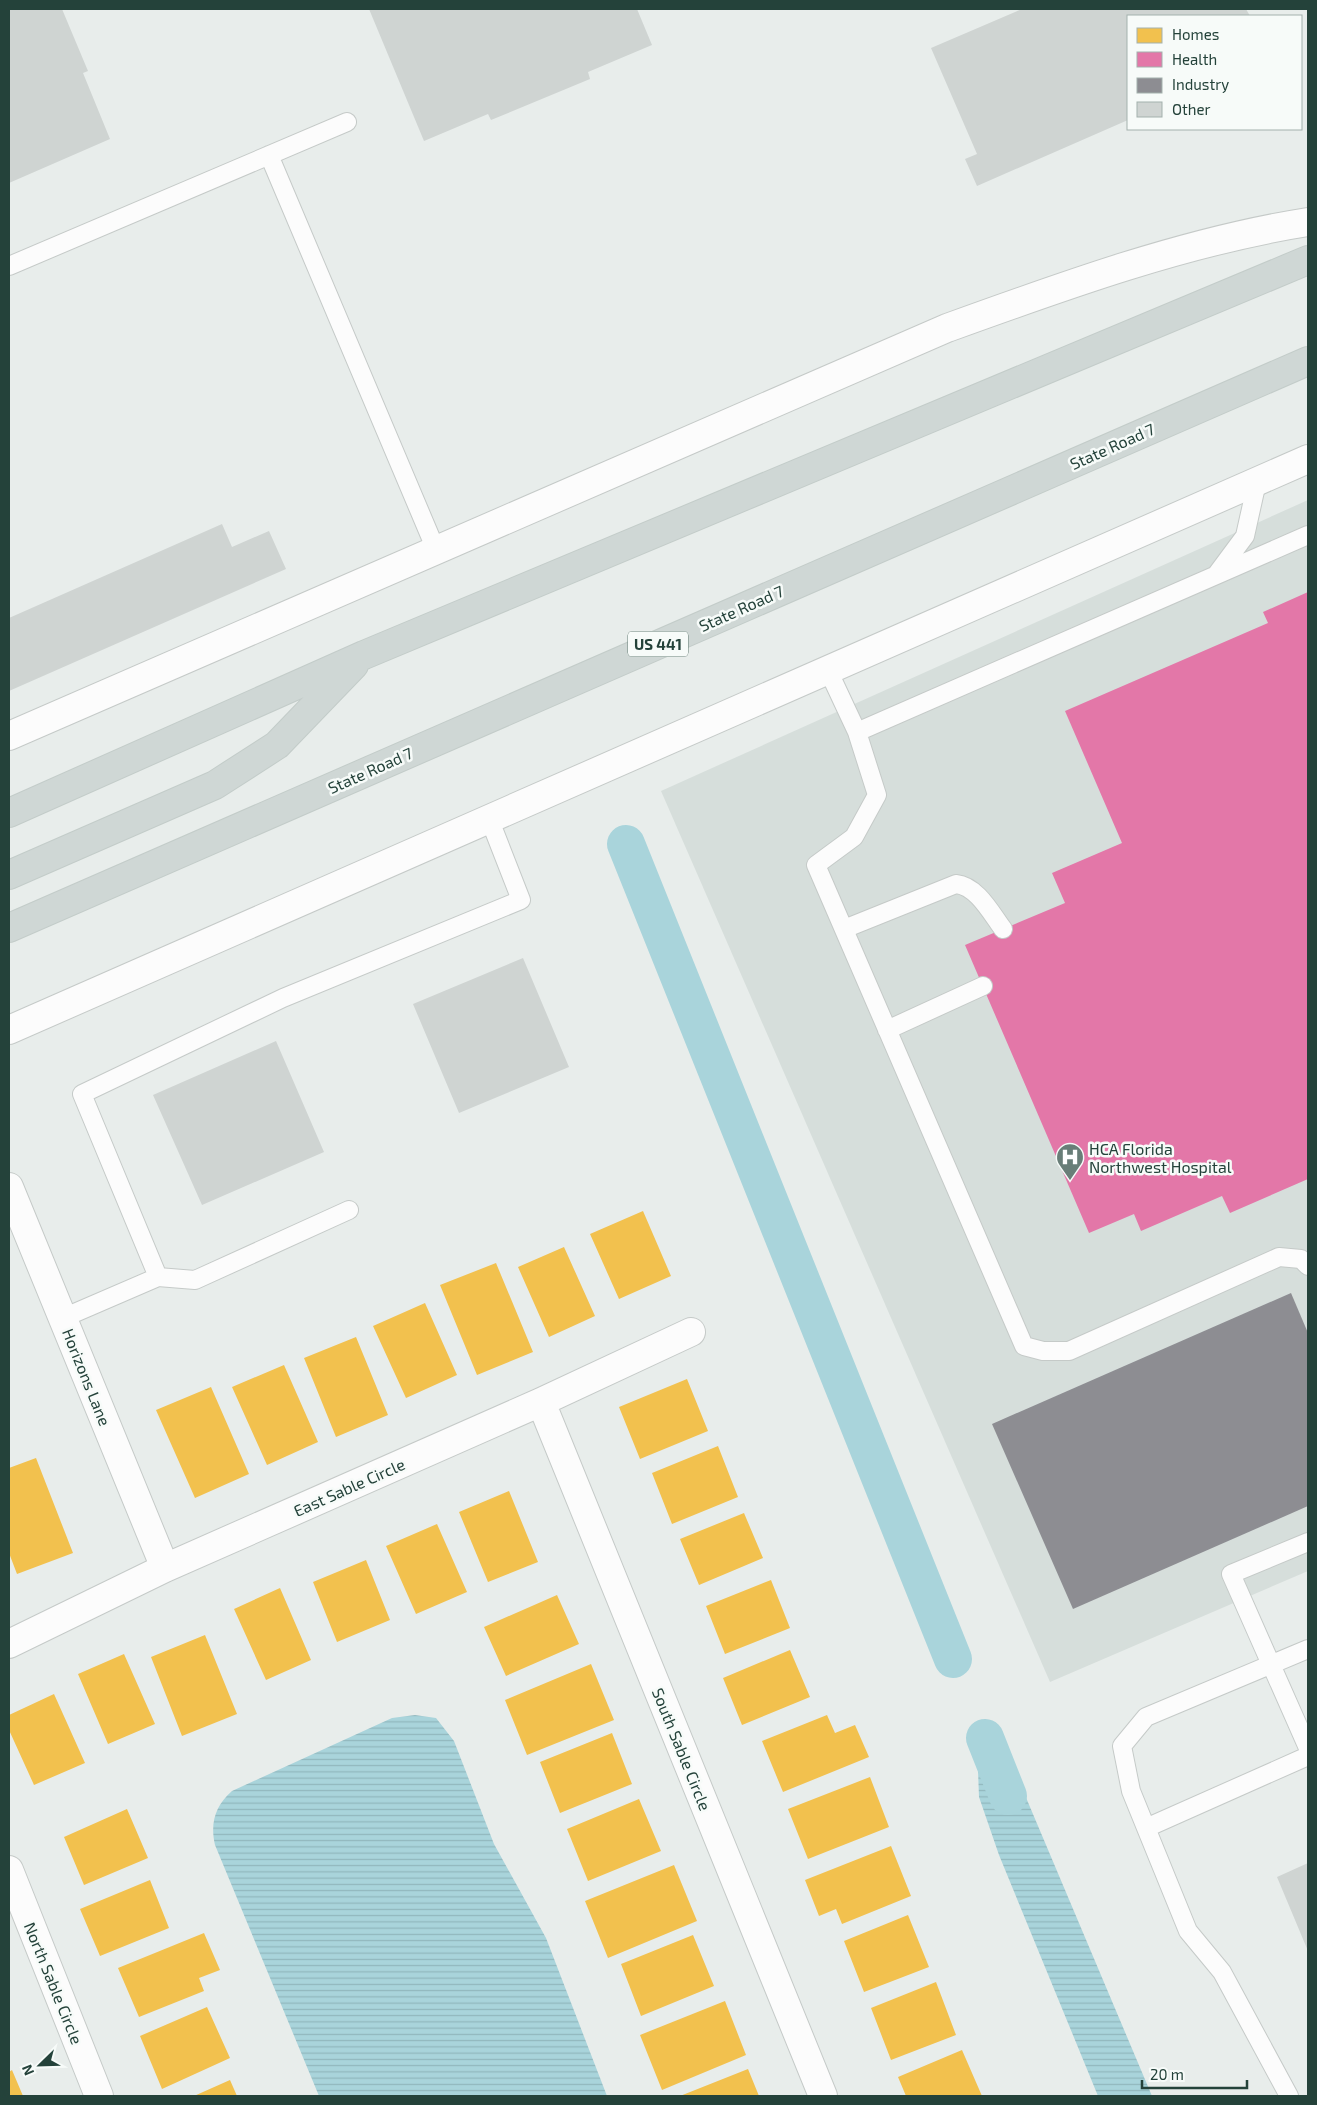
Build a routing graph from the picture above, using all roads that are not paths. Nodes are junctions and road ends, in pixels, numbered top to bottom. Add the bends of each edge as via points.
1 (347, 122) dead end
2 (269, 155) junction
3 (1308, 222) edge
4 (1308, 260) edge
5 (9, 266) edge
6 (1308, 361) edge
7 (1308, 460) edge
8 (1258, 482) junction
9 (1308, 535) edge
10 (436, 550) junction
11 (1216, 576) junction
12 (364, 655) junction
13 (828, 670) junction
14 (857, 732) junction
15 (9, 736) edge
16 (9, 813) edge
17 (489, 818) junction
18 (9, 875) edge
19 (9, 928) edge
20 (1003, 928) dead end
21 (844, 929) junction
22 (983, 986) dead end
23 (9, 1030) edge
24 (887, 1030) junction
25 (9, 1187) edge
26 (349, 1210) dead end
27 (1308, 1266) edge
28 (158, 1277) junction
29 (63, 1318) junction
30 (691, 1332) dead end
31 (541, 1402) junction
32 (1308, 1542) edge
33 (165, 1568) junction
34 (9, 1644) edge
35 (1308, 1649) edge
36 (1271, 1664) junction
37 (1308, 1748) edge
38 (1308, 1756) edge
39 (1146, 1828) junction
40 (9, 1870) edge
41 (99, 2096) edge
42 (823, 2096) edge
43 (1289, 2096) edge

1 - 2 lane
2 - 5 lane
2 - 10 lane
3 - 10 street via 1256,230 1081,280 947,328
4 - 12 main road
6 - 19 main road, State Road 7 / US 441
7 - 8 street
8 - 11 lane via 1245,536
8 - 13 street
9 - 11 lane
10 - 15 street
11 - 14 lane
12 - 16 main road
12 - 18 main road via 277,745 215,785
13 - 14 lane
13 - 17 street
14 - 21 lane via 877,794 854,837 816,865
17 - 23 street
17 - 28 lane via 521,900 283,998 82,1094
20 - 21 lane via 966,884 956,884
21 - 24 lane
22 - 24 lane
24 - 27 lane via 1024,1346 1043,1351 1069,1351 1279,1257 1301,1260
25 - 29 street, Horizons Lane
26 - 28 lane via 195,1280
28 - 29 lane
29 - 33 street, Horizons Lane
30 - 31 street, East Sable Circle
31 - 33 street, East Sable Circle
31 - 42 street, South Sable Circle
32 - 36 lane via 1231,1574
33 - 34 street, East Sable Circle
35 - 36 lane
36 - 37 lane
36 - 39 lane via 1146,1717 1122,1746 1131,1792
38 - 39 lane
39 - 43 lane via 1188,1931 1222,1972
40 - 41 street, North Sable Circle

